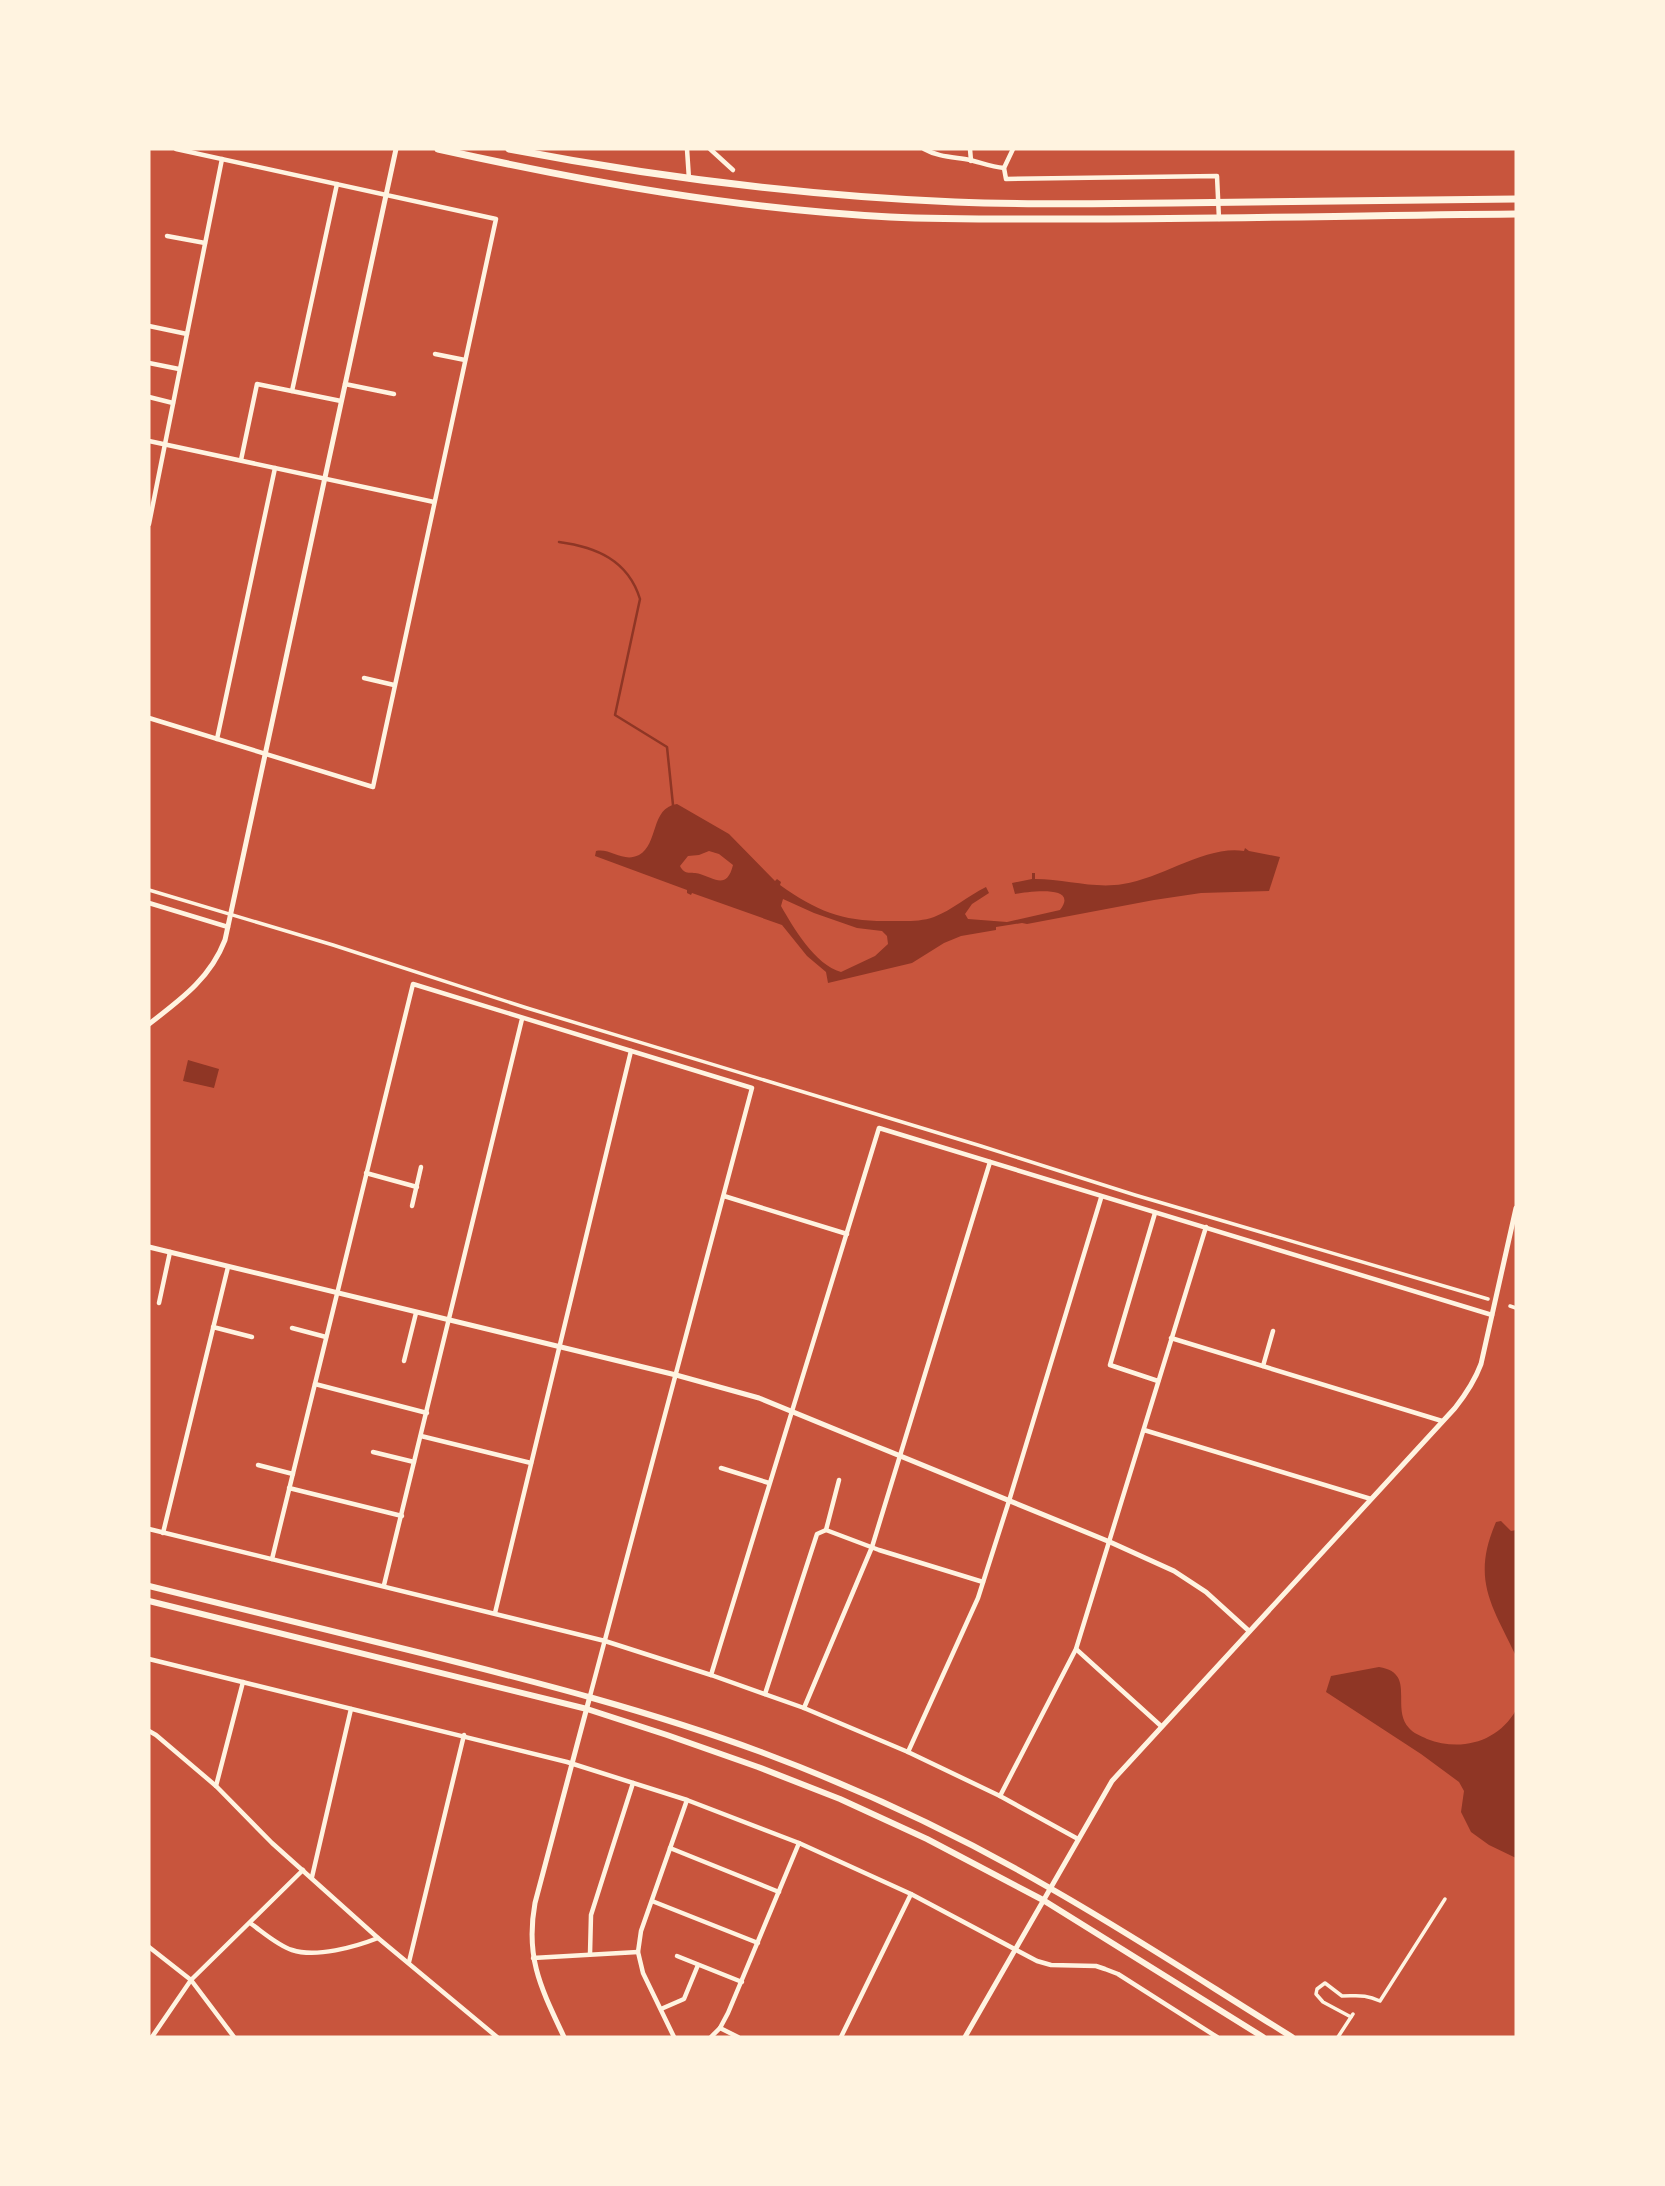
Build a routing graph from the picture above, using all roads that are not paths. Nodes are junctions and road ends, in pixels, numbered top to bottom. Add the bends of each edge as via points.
1 (176, 149) edge
2 (396, 149) edge
3 (438, 149) edge
4 (509, 149) edge
5 (687, 149) edge
6 (710, 149) edge
7 (924, 149) edge
8 (970, 149) edge
9 (1013, 149) edge
10 (222, 159) junction
11 (971, 161) junction
12 (1004, 168) junction
13 (733, 170) dead end
14 (689, 180) junction
15 (337, 184) junction
16 (386, 194) junction
17 (1516, 199) edge
18 (1218, 203) junction
19 (1516, 214) edge
20 (1219, 219) junction
21 (167, 236) dead end
22 (205, 243) junction
23 (149, 326) edge
24 (187, 334) junction
25 (435, 354) dead end
26 (465, 360) junction
27 (149, 363) edge
28 (180, 369) junction
29 (345, 384) junction
30 (292, 391) junction
31 (394, 394) dead end
32 (149, 397) edge
33 (341, 401) junction
34 (173, 403) junction
35 (149, 441) edge
36 (164, 444) junction
37 (241, 460) junction
38 (275, 468) junction
39 (324, 478) junction
40 (434, 502) junction
41 (149, 524) edge
42 (364, 678) dead end
43 (394, 685) junction
44 (149, 718) edge
45 (217, 740) junction
46 (265, 753) junction
47 (149, 890) edge
48 (149, 903) edge
49 (228, 927) junction
50 (522, 1019) junction
51 (149, 1024) edge
52 (631, 1051) junction
53 (990, 1162) junction
54 (421, 1167) dead end
55 (366, 1173) junction
56 (416, 1187) junction
57 (724, 1196) junction
58 (1101, 1198) junction
59 (412, 1206) dead end
60 (1516, 1208) edge
61 (1155, 1213) junction
62 (1206, 1227) junction
63 (847, 1234) junction
64 (149, 1247) edge
65 (170, 1252) junction
66 (228, 1267) junction
67 (337, 1294) junction
68 (1488, 1299) dead end
69 (159, 1303) dead end
70 (1510, 1306) dead end
71 (1516, 1308) edge
72 (416, 1313) junction
73 (1493, 1316) junction
74 (449, 1321) junction
75 (213, 1327) junction
76 (292, 1328) dead end
77 (1273, 1331) dead end
78 (253, 1337) dead end
79 (326, 1337) junction
80 (1171, 1338) junction
81 (559, 1347) junction
82 (404, 1361) dead end
83 (1263, 1366) junction
84 (676, 1375) junction
85 (1158, 1381) junction
86 (315, 1384) junction
87 (792, 1411) junction
88 (426, 1413) junction
89 (1443, 1421) junction
90 (1144, 1430) junction
91 (421, 1436) junction
92 (373, 1452) dead end
93 (900, 1456) junction
94 (414, 1462) junction
95 (531, 1463) junction
96 (258, 1465) dead end
97 (721, 1468) dead end
98 (293, 1474) junction
99 (839, 1480) dead end
100 (769, 1483) junction
101 (289, 1488) junction
102 (1371, 1499) junction
103 (1009, 1501) junction
104 (402, 1516) junction
105 (149, 1529) edge
106 (825, 1530) junction
107 (163, 1533) junction
108 (1110, 1542) junction
109 (872, 1547) junction
110 (272, 1559) junction
111 (984, 1582) junction
112 (384, 1585) junction
113 (149, 1586) edge
114 (149, 1601) edge
115 (495, 1613) junction
116 (1249, 1631) junction
117 (605, 1641) junction
118 (1076, 1649) junction
119 (149, 1659) edge
120 (711, 1675) junction
121 (243, 1682) junction
122 (765, 1694) junction
123 (590, 1696) junction
124 (804, 1708) junction
125 (351, 1709) junction
126 (587, 1709) junction
127 (1161, 1726) junction
128 (149, 1731) edge
129 (464, 1735) junction
130 (908, 1752) junction
131 (573, 1764) junction
132 (633, 1783) junction
133 (216, 1786) junction
134 (1000, 1796) junction
135 (687, 1800) junction
136 (1078, 1839) junction
137 (799, 1843) junction
138 (670, 1848) junction
139 (303, 1870) junction
140 (312, 1878) junction
141 (1050, 1888) junction
142 (779, 1892) junction
143 (911, 1894) junction
144 (1445, 1899) dead end
145 (1043, 1900) junction
146 (652, 1901) junction
147 (250, 1923) junction
148 (377, 1938) junction
149 (758, 1943) junction
150 (149, 1947) edge
151 (1015, 1949) junction
152 (638, 1952) junction
153 (590, 1954) junction
154 (677, 1956) dead end
155 (533, 1958) junction
156 (409, 1962) junction
157 (698, 1965) junction
158 (191, 1980) junction
159 (742, 1982) junction
160 (661, 2009) junction
161 (720, 2028) junction
162 (152, 2037) edge
163 (234, 2037) edge
164 (497, 2037) edge
165 (564, 2037) edge
166 (674, 2037) edge
167 (711, 2037) edge
168 (738, 2037) edge
169 (841, 2037) edge
170 (965, 2037) edge
171 (1215, 2037) edge
172 (1263, 2037) edge
173 (1292, 2037) edge
174 (1338, 2037) edge

1 - 10 street
2 - 16 street
3 - 20 main road via 636,189 754,205 956,219
4 - 14 main road
5 - 14 street
6 - 13 street
7 - 11 street
8 - 11 street
9 - 12 street
10 - 15 street
10 - 22 street
11 - 12 street
12 - 18 street via 1006,179 1217,176
14 - 18 main road via 956,202
15 - 16 street
15 - 30 street
16 - 26 street via 496,219
16 - 29 street
17 - 18 main road
18 - 20 street
19 - 20 main road
21 - 22 street
22 - 24 street
23 - 24 street
24 - 28 street
25 - 26 street
26 - 40 street
27 - 28 street
28 - 34 street
29 - 31 street
29 - 33 street
30 - 33 street
30 - 37 street via 257,384
32 - 34 street
33 - 39 street
34 - 36 street
35 - 36 street
36 - 37 street
36 - 41 street
37 - 38 street
38 - 39 street
38 - 45 street
39 - 40 street
39 - 46 street
40 - 43 street
42 - 43 street
43 - 46 street via 373,787
44 - 45 street
45 - 46 street
46 - 49 street
47 - 68 street
48 - 49 street
49 - 51 street via 212,967 188,995
50 - 52 street
50 - 55 street via 412,984
50 - 74 street
52 - 57 street via 752,1088
52 - 81 street
53 - 58 street
53 - 63 street via 879,1128
53 - 93 street
54 - 56 street
55 - 56 street
55 - 67 street
56 - 59 street
57 - 63 street
57 - 84 street
58 - 61 street
58 - 103 street
60 - 73 street
61 - 62 street
61 - 85 street via 1110,1365
62 - 73 street
62 - 80 street
63 - 87 street
64 - 65 street
65 - 66 street
65 - 69 street
66 - 67 street
66 - 75 street
67 - 72 street
67 - 79 street
70 - 71 street
72 - 74 street
72 - 82 street
73 - 89 street via 1476,1378
74 - 81 street
74 - 88 street
75 - 78 street
75 - 107 street
76 - 79 street
77 - 83 street
79 - 86 street
80 - 83 street
80 - 85 street
81 - 84 street
81 - 95 street
83 - 89 street
84 - 87 street via 743,1392
84 - 117 street
85 - 90 street
86 - 88 street
86 - 98 street
87 - 93 street
87 - 100 street
88 - 91 street
89 - 102 street
90 - 102 street
90 - 108 street
91 - 94 street
91 - 95 street
92 - 94 street
93 - 103 street
93 - 109 street
94 - 104 street
95 - 115 street
96 - 98 street
97 - 100 street
98 - 101 street
99 - 106 street
100 - 120 street
101 - 104 street
101 - 110 street
102 - 116 street
103 - 108 street
103 - 111 street
104 - 112 street
105 - 107 street
106 - 109 street
106 - 122 street via 817,1534
107 - 110 street
108 - 116 street via 1189,1580
108 - 118 street
109 - 111 street
109 - 124 street
110 - 112 street
111 - 130 street
112 - 115 street
113 - 123 main road
114 - 126 main road
115 - 117 street
116 - 127 street
117 - 120 street
117 - 123 street
118 - 127 street
118 - 134 street
119 - 121 street
120 - 122 street
121 - 125 street
121 - 133 street
122 - 124 street
123 - 126 street
123 - 141 main road via 763,1753 846,1787
124 - 130 street
125 - 129 street
125 - 140 street
126 - 131 street
126 - 145 main road via 840,1799
127 - 136 street via 1111,1782
128 - 133 street
129 - 131 street
129 - 156 street
130 - 134 street
131 - 132 street
131 - 155 street via 535,1903
132 - 135 street
132 - 153 street via 592,1915
133 - 139 street
134 - 136 street
135 - 137 street
135 - 138 street
136 - 141 street
137 - 142 street
137 - 143 street
138 - 142 street
138 - 146 street
139 - 140 street
139 - 147 street
140 - 148 street
141 - 145 street
141 - 173 main road
142 - 149 street
143 - 151 street
143 - 169 street
144 - 174 street via 1380,2001 1360,1994 1342,1996 1327,1983 1317,1989 1320,2000 1350,2018
145 - 151 street
145 - 172 main road
146 - 149 street
146 - 152 street
147 - 148 street via 292,1950 307,1952 357,1947
147 - 158 street
148 - 156 street
149 - 159 street
150 - 158 street
151 - 170 street
151 - 171 street via 1051,1965 1096,1966 1118,1974
152 - 153 street
152 - 160 street
153 - 155 street
154 - 157 street
155 - 165 street
156 - 164 street
157 - 159 street
157 - 160 street via 684,1999
158 - 162 street
158 - 163 street
159 - 161 street
160 - 166 street
161 - 167 street
161 - 168 street

